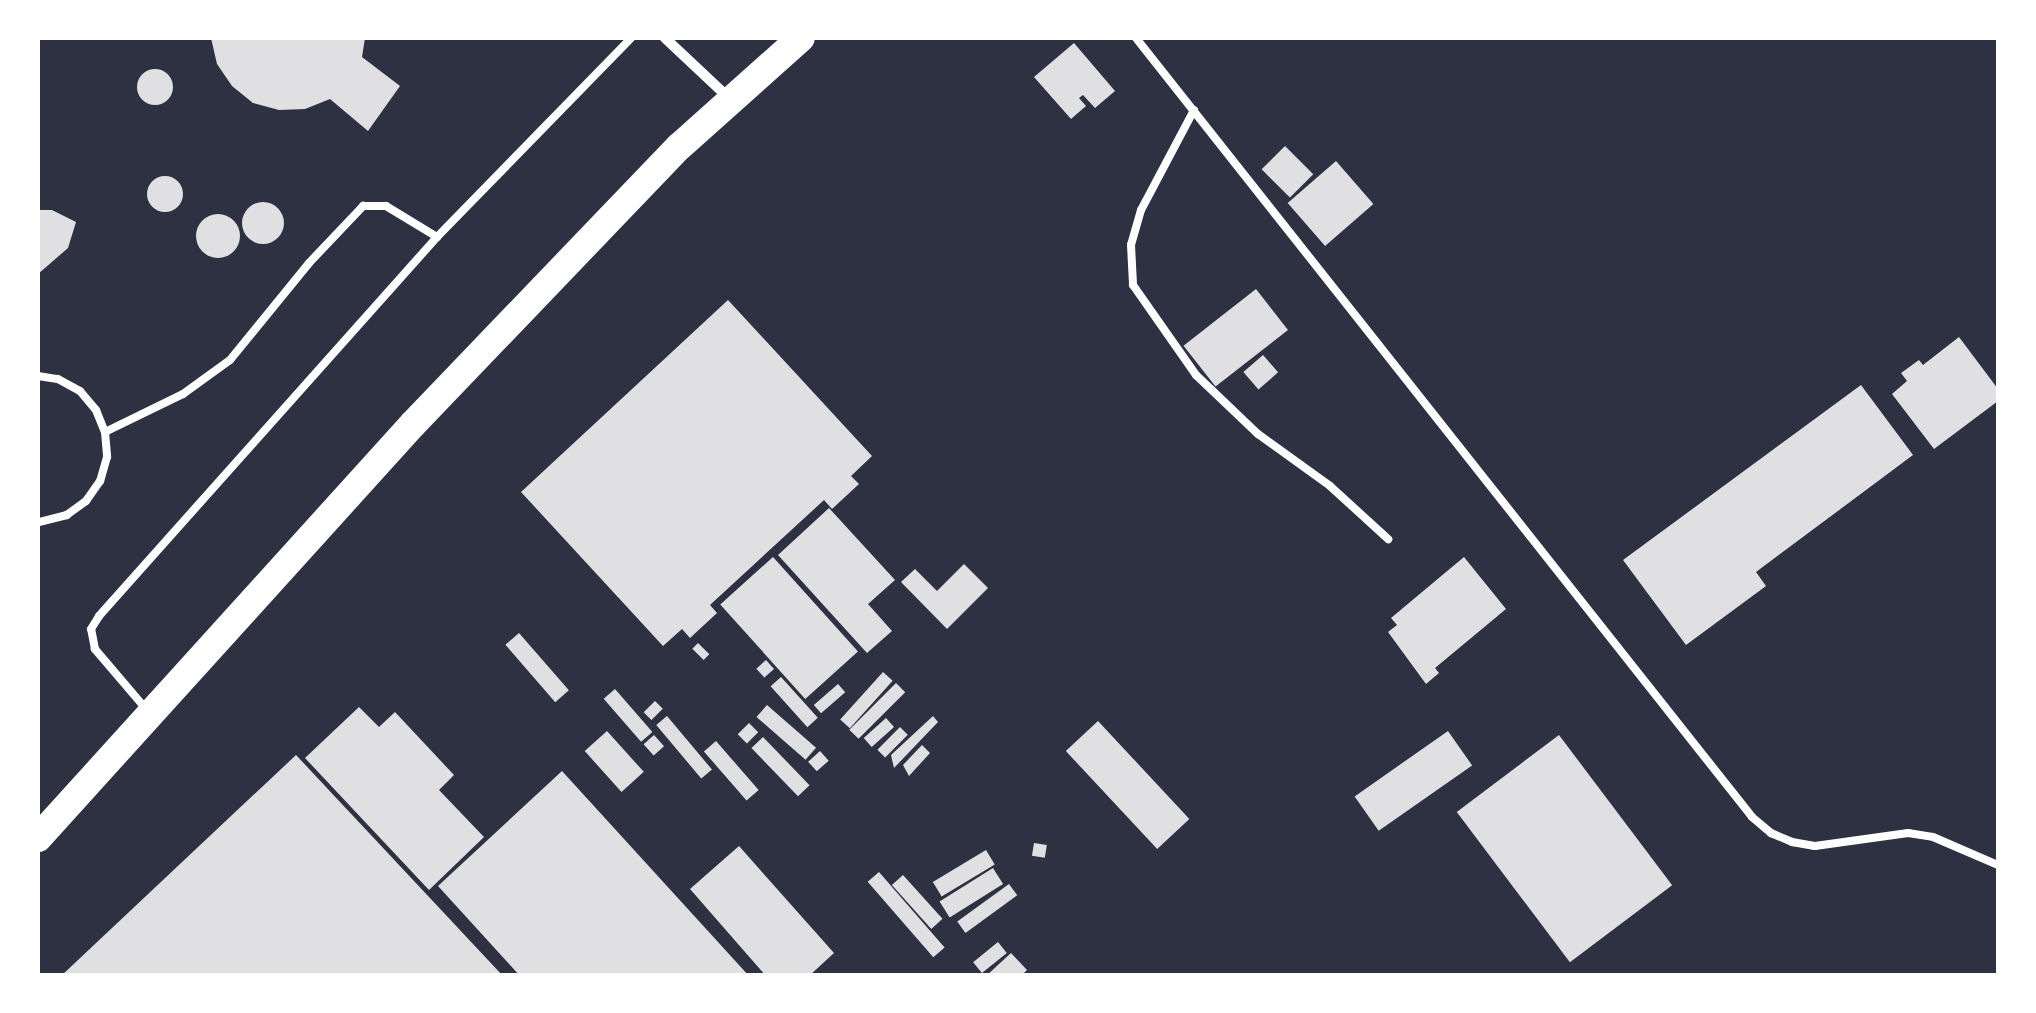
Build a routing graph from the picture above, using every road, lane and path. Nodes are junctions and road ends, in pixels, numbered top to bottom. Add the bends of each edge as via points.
1 (631, 38) edge
2 (666, 38) edge
3 (801, 38) edge
4 (1136, 38) edge
5 (730, 99) junction
6 (1194, 110) junction
7 (436, 237) junction
8 (38, 376) edge
9 (106, 432) junction
10 (38, 522) edge
11 (1388, 539) dead end
12 (152, 716) junction
13 (38, 838) edge
14 (1998, 865) edge

1 - 7 lane
2 - 5 street
3 - 5 highway
4 - 6 lane
5 - 12 highway via 413,424
6 - 11 lane via 1141,210 1132,245 1133,284 1196,375
6 - 14 lane via 1752,817 1792,842 1815,846 1908,833 1933,836
7 - 9 lane via 386,206 363,206 230,360 183,394
7 - 12 lane via 91,629 95,648
8 - 9 lane via 80,391
9 - 10 lane via 103,469 86,500 67,515
12 - 13 highway

